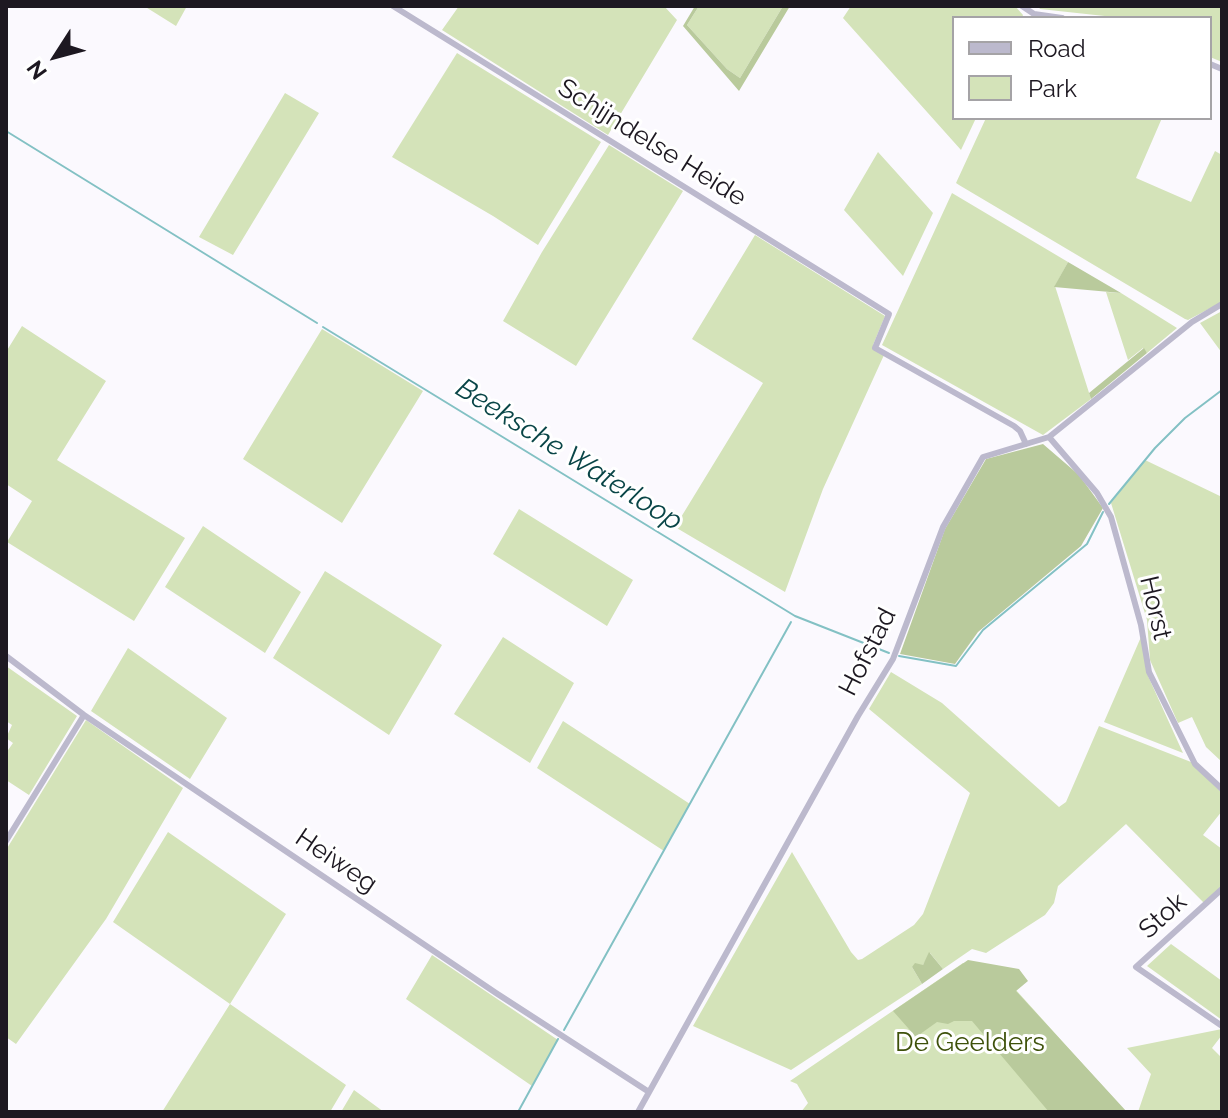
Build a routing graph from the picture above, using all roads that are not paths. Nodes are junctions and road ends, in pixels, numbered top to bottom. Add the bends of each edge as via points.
1 (393, 6) edge
2 (1022, 6) edge
3 (1048, 16) edge
4 (1222, 304) edge
5 (1049, 437) junction
6 (1026, 444) junction
7 (6, 656) edge
8 (84, 715) junction
9 (1222, 789) edge
10 (6, 841) edge
11 (1222, 889) edge
12 (1222, 1026) edge
13 (649, 1092) junction
14 (638, 1112) edge

1 - 6 street, Schijndelse Heide via 889,314 875,348 1014,426
2 - 3 street
4 - 5 street, Hofstad via 1192,322
5 - 6 street, Hofstad
5 - 9 street, Horst via 1111,517 1149,672 1195,764
6 - 13 street, Hofstad via 983,457 943,527 893,659
7 - 8 street, Heiweg
8 - 10 street
8 - 13 street, Heiweg
11 - 12 street, Stok via 1136,967
13 - 14 street, Hofstad

